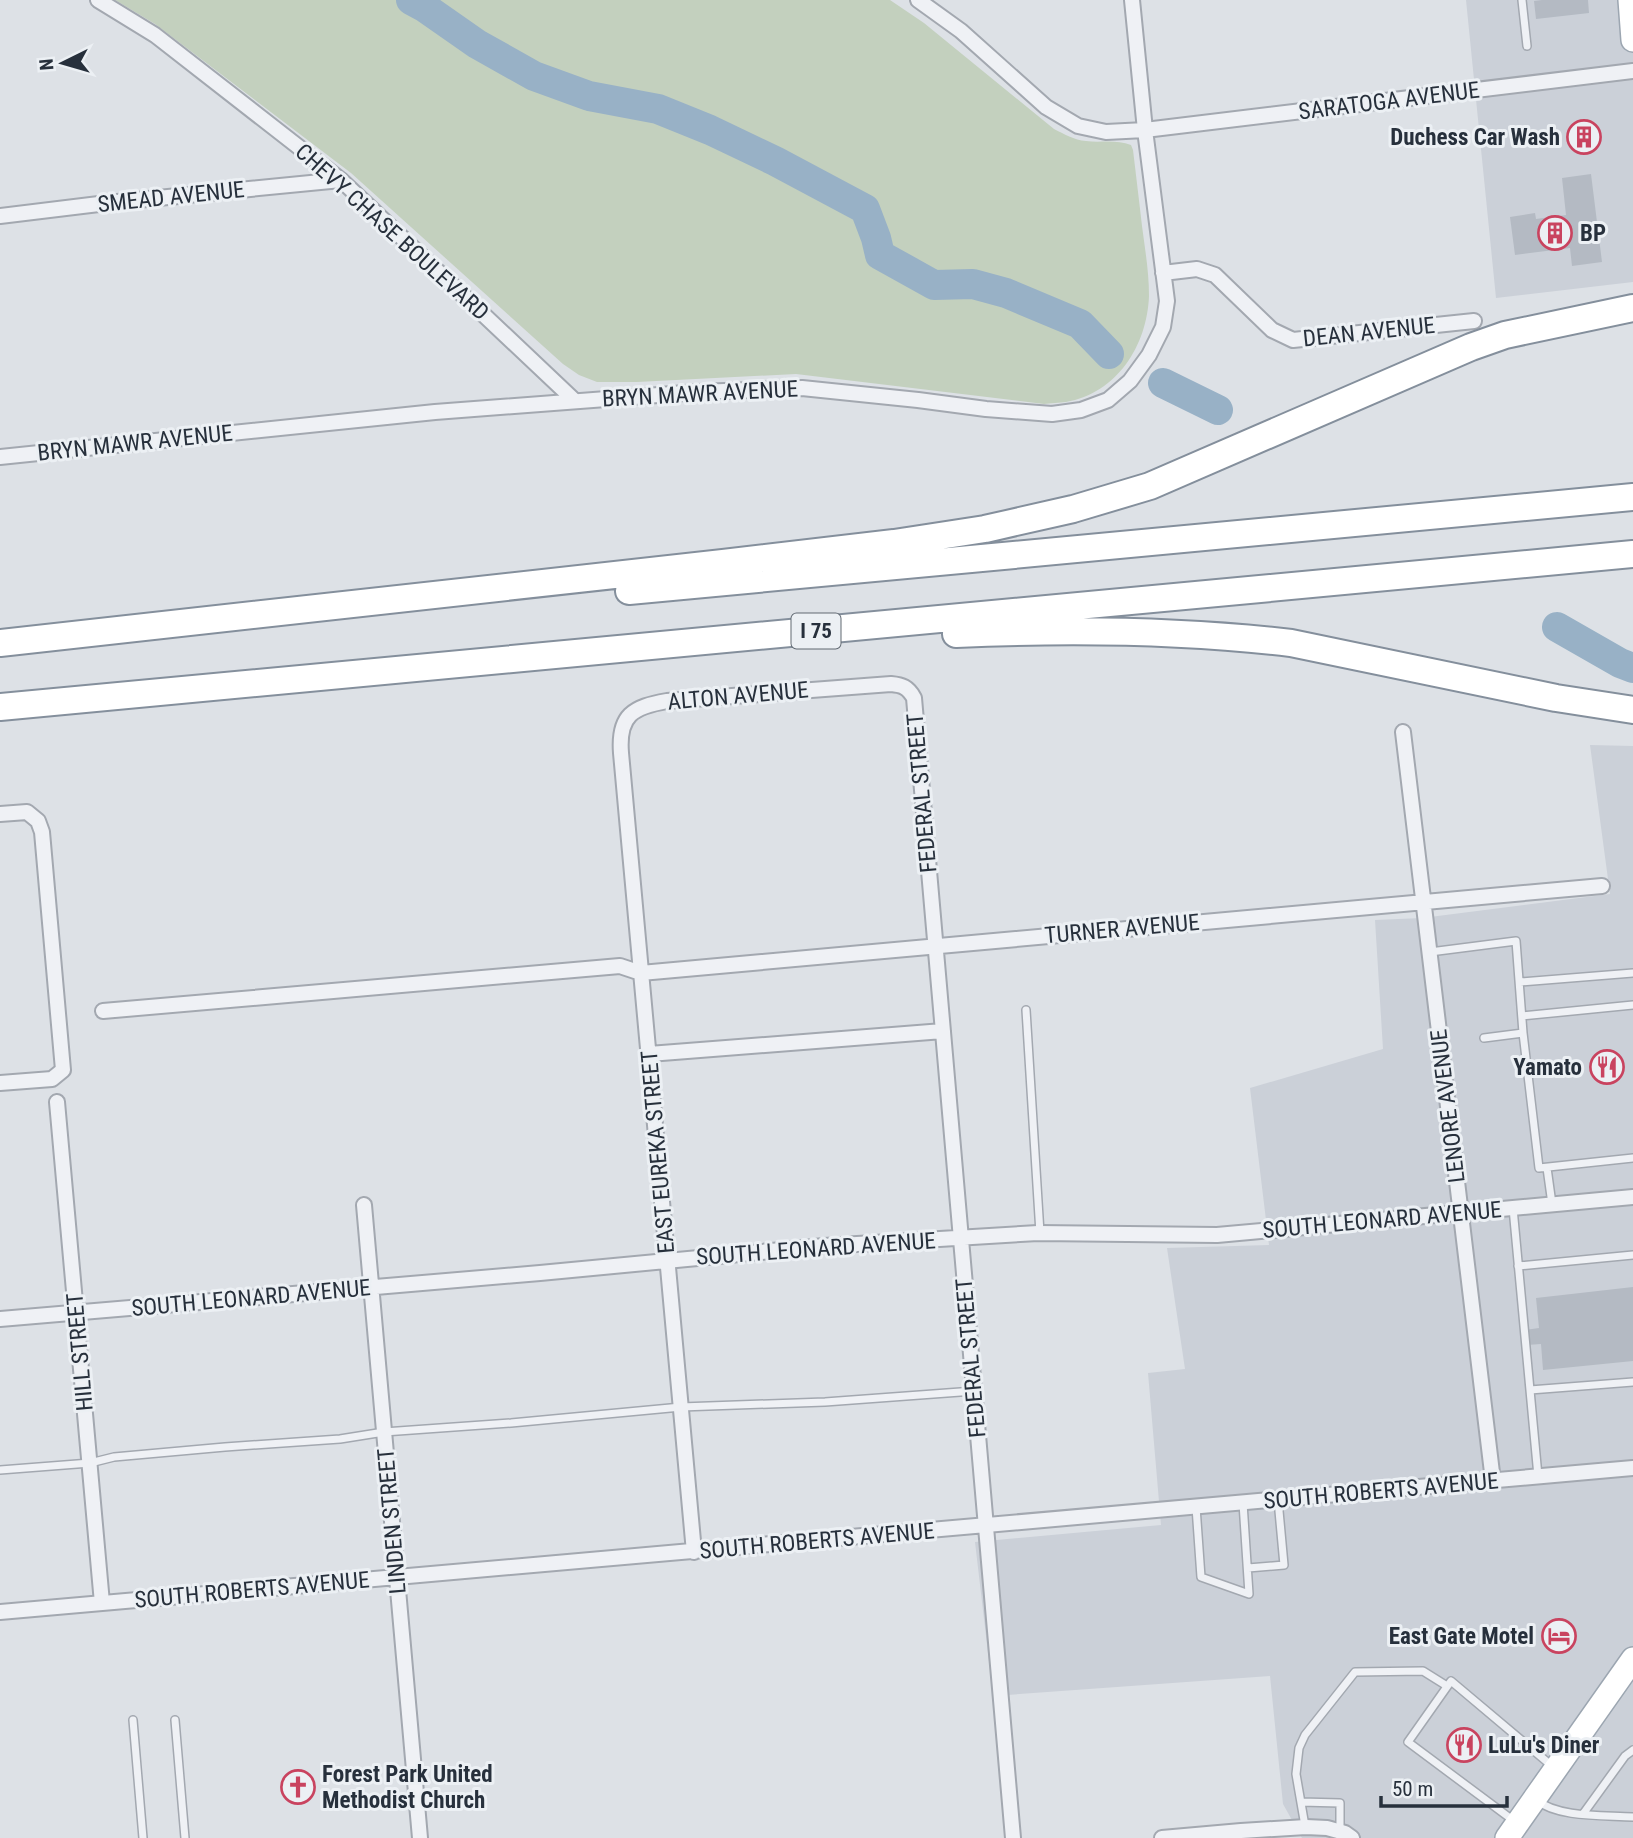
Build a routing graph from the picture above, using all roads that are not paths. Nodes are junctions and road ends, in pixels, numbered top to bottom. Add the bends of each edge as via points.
1 (98, 0) edge
2 (918, 0) edge
3 (1132, 0) edge
4 (1522, 0) edge
5 (1630, 0) edge
6 (1633, 40) edge
7 (1527, 46) dead end
8 (1633, 71) edge
9 (1145, 130) junction
10 (341, 180) junction
11 (0, 216) edge
12 (1163, 273) junction
13 (1633, 308) edge
14 (1474, 321) dead end
15 (575, 401) junction
16 (0, 457) edge
17 (1630, 497) edge
18 (1632, 554) edge
19 (0, 643) edge
20 (0, 650) edge
21 (513, 660) junction
22 (891, 684) joint
23 (0, 707) edge
24 (1633, 710) edge
25 (1404, 732) dead end
26 (621, 753) joint
27 (0, 814) edge
28 (1602, 886) dead end
29 (1424, 902) junction
30 (935, 946) junction
31 (1430, 952) junction
32 (642, 973) junction
33 (1633, 973) edge
34 (1520, 982) junction
35 (1633, 1005) edge
36 (1026, 1010) dead end
37 (103, 1011) dead end
38 (1522, 1016) junction
39 (943, 1031) junction
40 (1524, 1032) junction
41 (1484, 1038) dead end
42 (649, 1054) junction
43 (0, 1083) edge
44 (57, 1102) dead end
45 (1633, 1158) edge
46 (1547, 1168) junction
47 (1633, 1197) edge
48 (364, 1205) dead end
49 (1552, 1205) junction
50 (1513, 1208) junction
51 (1461, 1214) junction
52 (1040, 1233) junction
53 (961, 1238) junction
54 (1633, 1255) edge
55 (667, 1260) junction
56 (1518, 1265) junction
57 (372, 1287) junction
58 (76, 1312) junction
59 (0, 1319) edge
60 (1633, 1382) edge
61 (1530, 1390) junction
62 (974, 1391) junction
63 (681, 1408) junction
64 (384, 1432) junction
65 (90, 1463) junction
66 (1633, 1468) edge
67 (0, 1470) edge
68 (1538, 1477) junction
69 (1493, 1480) junction
70 (1278, 1500) junction
71 (1243, 1503) junction
72 (1196, 1507) junction
73 (986, 1526) junction
74 (694, 1552) junction
75 (1248, 1568) junction
76 (397, 1577) junction
77 (102, 1603) junction
78 (0, 1612) edge
79 (1633, 1659) edge
80 (1447, 1686) junction
81 (133, 1720) dead end
82 (175, 1720) dead end
83 (1633, 1750) edge
84 (1555, 1768) junction
85 (1534, 1799) junction
86 (1301, 1802) junction
87 (1583, 1814) junction
88 (1633, 1817) edge
89 (1305, 1827) junction
90 (1512, 1830) edge
91 (1346, 1835) edge
92 (143, 1838) edge
93 (185, 1838) edge
94 (420, 1838) edge
95 (1013, 1838) edge
96 (1162, 1838) edge

1 - 10 street, CHEVY CHASE BOULEVARD via 155,34
2 - 9 street, SARATOGA AVENUE via 961,31 1046,107 1078,126 1106,132
3 - 9 street, BRYN MAWR AVENUE
4 - 7 lane
5 - 6 main road
8 - 9 street, SARATOGA AVENUE
9 - 12 street, BRYN MAWR AVENUE
10 - 11 street, SMEAD AVENUE
10 - 15 street, CHEVY CHASE BOULEVARD
12 - 14 street, DEAN AVENUE via 1197,270 1214,275 1272,330 1293,341
12 - 15 street, BRYN MAWR AVENUE via 1167,301 1163,327 1149,355 1108,400 1081,410 1052,415 802,388
13 - 19 highway via 1505,335 1150,486 995,527 723,563
15 - 16 street, BRYN MAWR AVENUE
17 - 20 highway
18 - 21 highway, I 75
21 - 23 highway, I 75
21 - 24 highway via 522,665 593,665 978,633 1209,635 1291,642
22 - 26 street, ALTON AVENUE via 647,705 625,722
22 - 30 street, FEDERAL STREET via 909,689 914,698
25 - 29 street, LENORE AVENUE
26 - 32 street, EAST EUREKA STREET
27 - 43 street via 27,812 42,832 63,1070 52,1079
28 - 29 street, TURNER AVENUE
29 - 30 street, TURNER AVENUE
29 - 31 street, LENORE AVENUE
30 - 32 street, TURNER AVENUE
30 - 39 street, FEDERAL STREET
31 - 34 lane via 1516,941
31 - 51 street, LENORE AVENUE
32 - 37 street, TURNER AVENUE via 620,966
32 - 42 street, EAST EUREKA STREET
33 - 34 lane
34 - 38 lane
35 - 38 lane
36 - 52 lane
38 - 40 lane
39 - 42 street
39 - 53 street, FEDERAL STREET
40 - 41 lane
40 - 46 lane via 1539,1168
42 - 55 street, EAST EUREKA STREET
44 - 58 street, HILL STREET
45 - 46 lane
46 - 49 lane
47 - 49 street, SOUTH LEONARD AVENUE
48 - 57 street, LINDEN STREET
49 - 50 street, SOUTH LEONARD AVENUE
50 - 51 street, SOUTH LEONARD AVENUE
50 - 56 lane
51 - 52 street, SOUTH LEONARD AVENUE via 1217,1235
51 - 69 street, LENORE AVENUE
52 - 53 street, SOUTH LEONARD AVENUE
53 - 55 street, SOUTH LEONARD AVENUE
53 - 62 street, FEDERAL STREET
54 - 56 lane
55 - 57 street, SOUTH LEONARD AVENUE
55 - 63 street, EAST EUREKA STREET
56 - 61 lane
57 - 58 street, SOUTH LEONARD AVENUE
57 - 64 street, LINDEN STREET
58 - 59 street, SOUTH LEONARD AVENUE
58 - 65 street, HILL STREET
60 - 61 lane
61 - 68 lane
62 - 63 lane
62 - 73 street, FEDERAL STREET
63 - 64 lane
63 - 74 street, EAST EUREKA STREET
64 - 65 lane
64 - 76 street, LINDEN STREET
65 - 67 lane
65 - 77 street, HILL STREET
66 - 68 street, SOUTH ROBERTS AVENUE
68 - 69 street, SOUTH ROBERTS AVENUE
69 - 70 street, SOUTH ROBERTS AVENUE
70 - 71 street, SOUTH ROBERTS AVENUE
70 - 75 lane via 1283,1565
71 - 72 street, SOUTH ROBERTS AVENUE
71 - 75 lane
72 - 73 street, SOUTH ROBERTS AVENUE
72 - 75 lane via 1201,1577 1249,1594
73 - 74 street, SOUTH ROBERTS AVENUE
73 - 95 street, FEDERAL STREET
74 - 76 street, SOUTH ROBERTS AVENUE
76 - 77 street, SOUTH ROBERTS AVENUE
76 - 94 street, LINDEN STREET
77 - 78 street, SOUTH ROBERTS AVENUE
79 - 84 main road
80 - 84 lane via 1451,1681
80 - 86 lane via 1423,1671 1355,1672 1299,1748 1296,1774
80 - 90 lane via 1408,1742
81 - 92 lane
82 - 93 lane
83 - 87 lane
84 - 85 main road
85 - 87 lane via 1558,1812
85 - 90 main road
86 - 89 lane
86 - 91 lane via 1340,1804
87 - 88 lane
89 - 91 street
89 - 96 street

